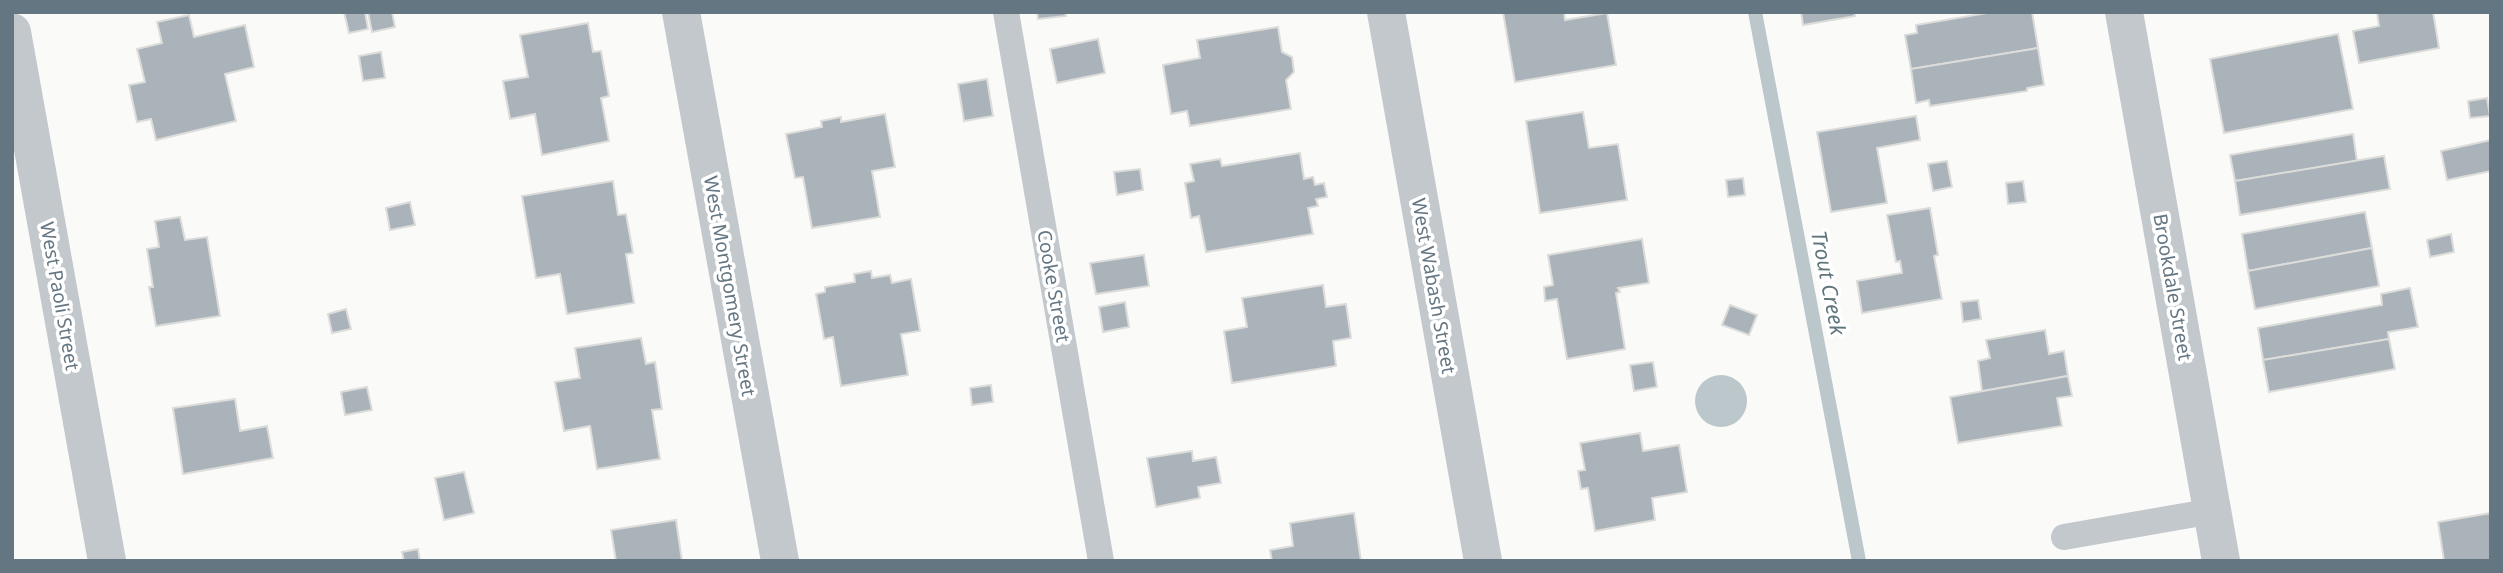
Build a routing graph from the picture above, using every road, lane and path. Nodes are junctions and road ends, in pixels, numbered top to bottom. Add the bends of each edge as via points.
1 (681, 12) edge
2 (1006, 12) edge
3 (1386, 12) edge
4 (2124, 12) edge
5 (12, 32) edge
6 (2213, 511) junction
7 (2064, 537) dead end
8 (107, 561) edge
9 (780, 561) edge
10 (1101, 561) edge
11 (1483, 561) edge
12 (2221, 561) edge

1 - 9 street, West Montgomery Street
2 - 10 lane, Cooke Street
3 - 11 street, West Wabash Street
4 - 6 street, Brookdale Street
5 - 8 street, West Paoli Street
6 - 7 lane
6 - 12 street, Brookdale Street

